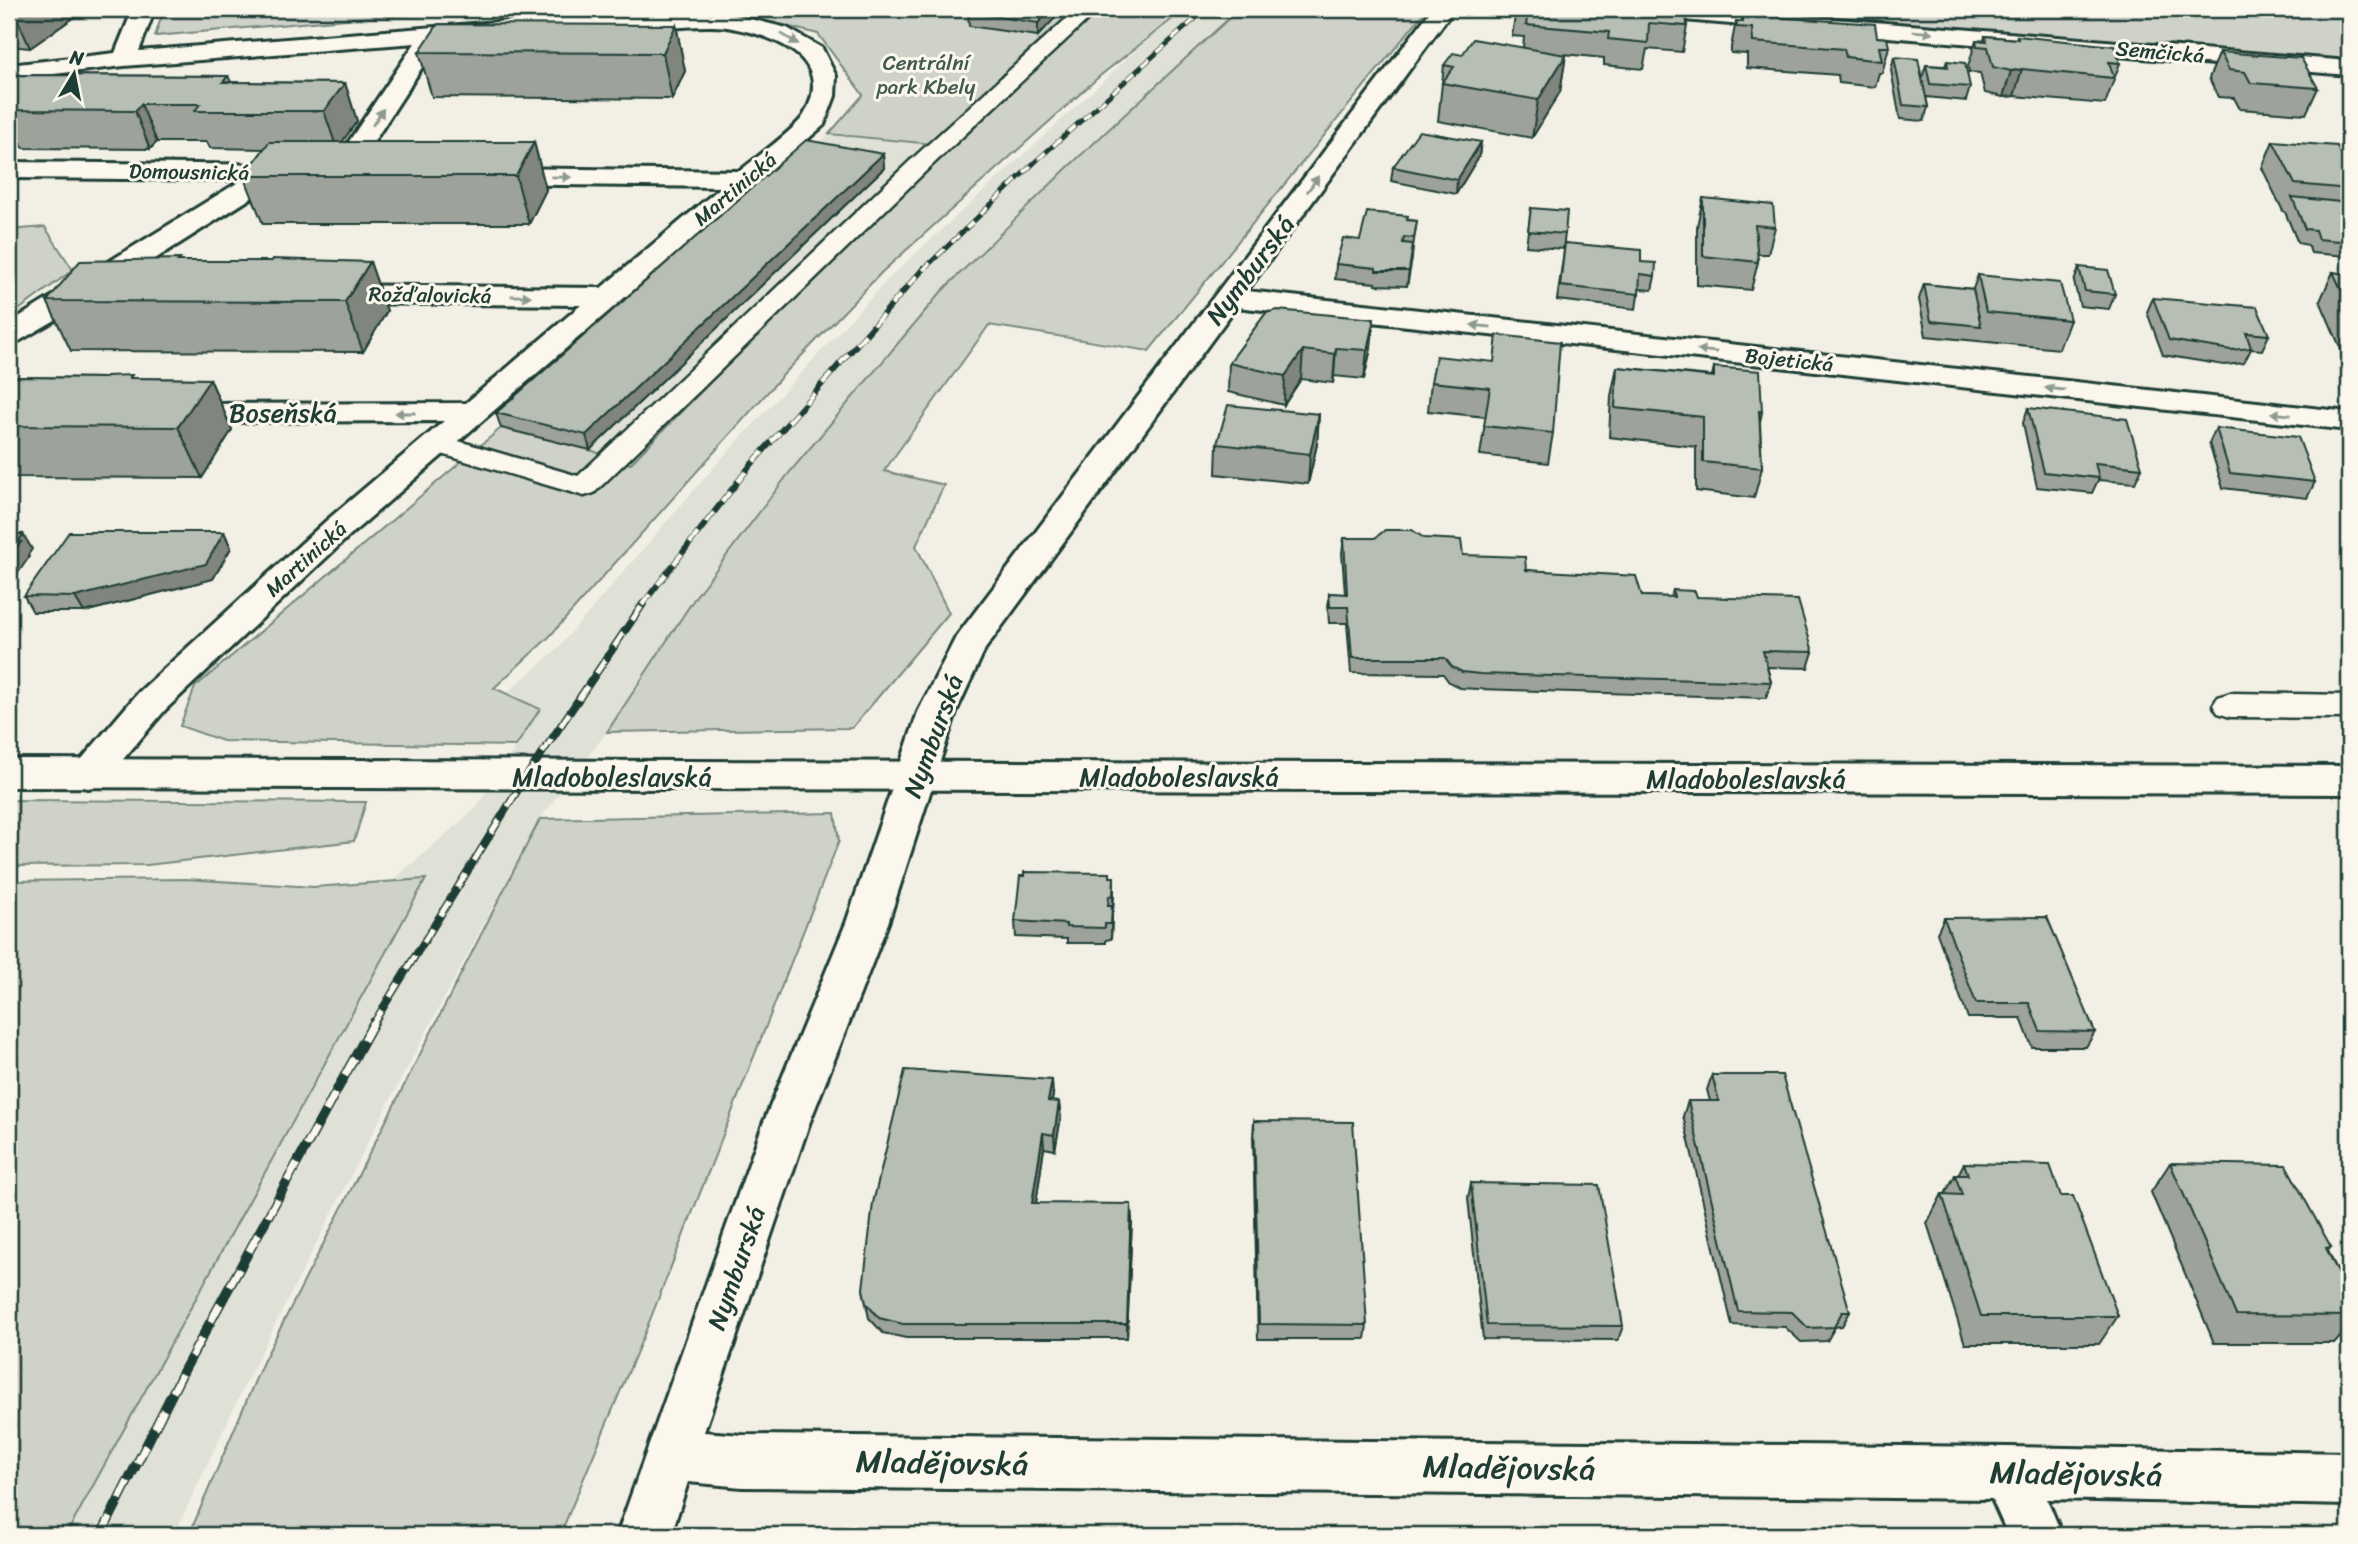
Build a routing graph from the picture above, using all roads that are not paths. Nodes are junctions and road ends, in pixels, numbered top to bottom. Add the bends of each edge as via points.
1 (144, 9) edge
2 (1088, 9) edge
3 (1443, 9) edge
4 (1635, 9) edge
5 (432, 34) junction
6 (124, 59) junction
7 (2348, 69) edge
8 (9, 72) edge
9 (793, 139) junction
10 (818, 144) edge
11 (9, 170) edge
12 (272, 173) junction
13 (340, 174) junction
14 (367, 174) edge
15 (462, 175) edge
16 (747, 179) junction
17 (85, 291) junction
18 (140, 292) edge
19 (305, 293) edge
20 (606, 297) junction
21 (1229, 298) junction
22 (9, 335) edge
23 (474, 412) junction
24 (145, 413) edge
25 (2349, 421) edge
26 (439, 444) junction
27 (2230, 705) dead end
28 (2349, 707) edge
29 (9, 773) edge
30 (88, 774) junction
31 (917, 778) junction
32 (2349, 780) edge
33 (670, 1455) junction
34 (2008, 1473) junction
35 (2349, 1479) edge
36 (645, 1535) edge
37 (2035, 1535) edge

1 - 6 street
2 - 26 lane via 908,161 584,487
21 -> 3 street, Nymburská
4 -> 7 street, Semčická
5 - 6 street, Martinická
5 -> 9 street, Martinická via 583,22 725,20 779,33 814,53 824,76 815,120
13 -> 5 street
6 - 8 street, Martinická
9 - 10 lane
9 - 16 street, Martinická
11 - 12 street, Domousnická
12 - 13 street, Domousnická
12 - 17 street
13 - 14 street, Domousnická
15 -> 16 street
16 - 20 street, Martinická
17 - 18 street
17 - 22 street
19 -> 20 street, Rožďalovická
20 - 23 street, Martinická
25 -> 21 street, Bojetická
21 - 31 street, Nymburská via 969,645 942,700
23 -> 24 street, Boseňská
23 - 26 street, Martinická
26 - 30 street, Martinická via 338,528 152,701
27 - 28 lane
29 - 30 street, Mladoboleslavská
30 - 31 street, Mladoboleslavská
31 - 32 street, Mladoboleslavská
31 - 33 street, Nymburská via 867,923 786,1124
33 - 34 street, Mladějovská via 742,1461
33 - 36 street, Nymburská
34 - 35 street, Mladějovská
34 - 37 street

